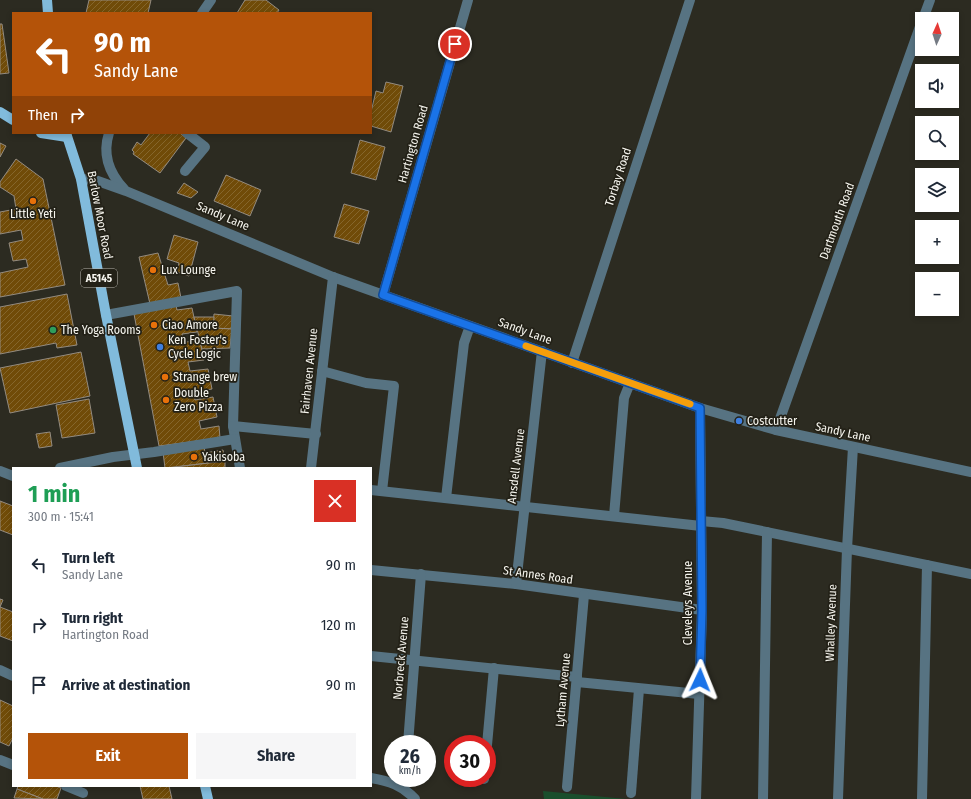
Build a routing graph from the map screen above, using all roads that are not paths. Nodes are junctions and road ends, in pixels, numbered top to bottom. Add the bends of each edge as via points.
1 (47, 0) edge
2 (211, 0) edge
3 (468, 0) edge
4 (690, 0) edge
5 (930, 0) edge
6 (48, 12) edge
7 (203, 12) edge
8 (925, 12) edge
9 (915, 40) edge
10 (0, 112) edge
11 (12, 119) edge
12 (54, 134) edge
13 (110, 134) edge
14 (188, 134) edge
15 (66, 135) edge
16 (185, 171) dead end
17 (81, 179) junction
18 (126, 191) junction
19 (333, 277) junction
20 (383, 295) junction
21 (106, 316) junction
22 (470, 326) junction
23 (542, 351) junction
24 (572, 363) junction
25 (322, 371) junction
26 (630, 383) junction
27 (700, 408) junction
28 (233, 426) junction
29 (776, 430) junction
30 (316, 434) junction
31 (235, 439) junction
32 (853, 447) junction
33 (134, 454) junction
34 (65, 467) edge
35 (136, 467) edge
36 (240, 467) edge
37 (311, 467) edge
38 (0, 471) edge
39 (971, 472) edge
40 (12, 476) edge
41 (372, 490) edge
42 (382, 491) junction
43 (446, 498) junction
44 (524, 507) junction
45 (614, 516) junction
46 (701, 523) junction
47 (767, 532) junction
48 (847, 549) junction
49 (927, 566) junction
50 (372, 570) edge
51 (421, 574) junction
52 (971, 574) edge
53 (516, 584) junction
54 (584, 595) junction
55 (702, 610) junction
56 (372, 656) edge
57 (414, 661) junction
58 (494, 668) junction
59 (0, 670) edge
60 (12, 676) edge
61 (577, 679) junction
62 (639, 689) junction
63 (699, 694) junction
64 (409, 735) edge
65 (488, 735) edge
66 (0, 762) edge
67 (12, 765) edge
68 (372, 778) edge
69 (68, 787) edge
70 (205, 787) edge
71 (567, 788) dead end
72 (83, 793) edge
73 (631, 793) dead end
74 (208, 799) edge
75 (415, 799) edge
76 (696, 799) edge
77 (763, 799) edge
78 (838, 799) edge
79 (922, 799) edge

1 - 6 main road
2 - 7 street
3 - 20 street, Hartington Road
4 - 24 street, Torbay Road
5 - 8 street, Dartmouth Road
9 - 29 street, Dartmouth Road
10 - 11 main road
12 - 15 main road, A5145
13 - 18 street via 106,147 107,161 114,177
14 - 16 street via 205,146
15 - 17 main road, Barlow Moor Road / A5145
17 - 18 street, Sandy Lane via 95,180
17 - 21 main road, Barlow Moor Road / A5145
18 - 19 street, Sandy Lane
19 - 20 street, Sandy Lane
19 - 25 street, Fairhaven Avenue
20 - 22 street, Sandy Lane
21 - 28 street via 237,291
21 - 33 main road, Barlow Moor Road / A5145
22 - 23 street, Sandy Lane
22 - 43 street via 464,343
23 - 24 street, Sandy Lane
23 - 44 street, Ansdell Avenue
24 - 26 street, Sandy Lane
25 - 30 street, Fairhaven Avenue
25 - 42 street via 366,383 394,386
26 - 27 street, Sandy Lane
26 - 45 street via 624,398
27 - 29 street, Sandy Lane
27 - 46 street, Cleveleys Avenue
28 - 30 street
28 - 31 street
29 - 32 street, Sandy Lane
30 - 37 street, Fairhaven Avenue
31 - 33 street
31 - 36 street
32 - 39 street, Sandy Lane
32 - 48 street, Whalley Avenue
33 - 34 street
33 - 35 main road, Barlow Moor Road / A5145
38 - 40 street
41 - 42 street
42 - 43 street
43 - 44 street
44 - 45 street
44 - 53 street, Ansdell Avenue
45 - 46 street
46 - 47 street via 723,523
46 - 55 street, Cleveleys Avenue
47 - 48 street
47 - 77 street
48 - 49 street
48 - 78 street, Whalley Avenue
49 - 52 street
49 - 79 street
50 - 51 street, St Annes Road
51 - 53 street, St Annes Road
51 - 57 street, Norbreck Avenue
53 - 54 street, St Annes Road
54 - 55 street, St Annes Road
54 - 61 street, Lytham Avenue
55 - 63 street, Cleveleys Avenue
56 - 57 street
57 - 58 street
57 - 64 street, Norbreck Avenue
58 - 61 street
58 - 65 street
59 - 60 street
61 - 62 street
61 - 71 street, Lytham Avenue
62 - 63 street
62 - 73 street
63 - 76 street, Cleveleys Avenue
66 - 67 street
68 - 75 street via 388,780 408,791
69 - 72 street
70 - 74 main road

